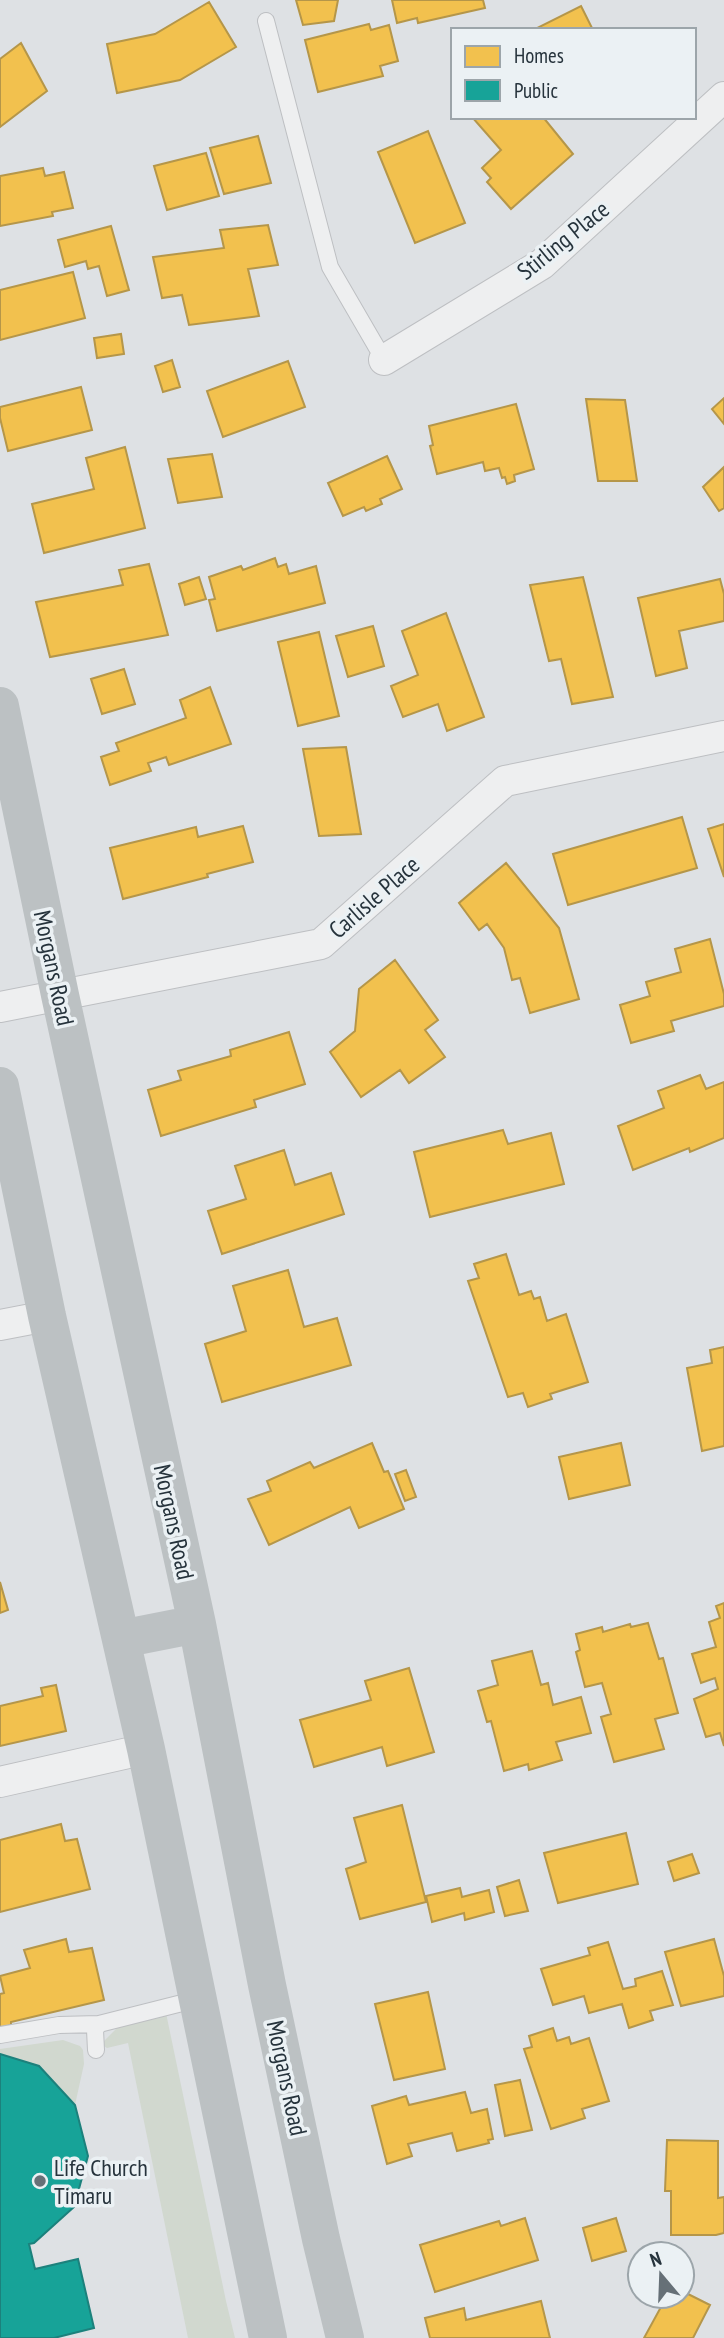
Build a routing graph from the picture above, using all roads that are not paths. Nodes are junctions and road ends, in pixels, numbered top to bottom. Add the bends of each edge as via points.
1 (266, 21) dead end
2 (724, 97) edge
3 (384, 360) joint
4 (0, 706) edge
5 (724, 736) edge
6 (60, 995) junction
7 (0, 1007) edge
8 (0, 1086) edge
9 (47, 1316) junction
10 (0, 1325) edge
11 (197, 1624) junction
12 (121, 1639) junction
13 (146, 1749) junction
14 (0, 1782) edge
15 (198, 1999) junction
16 (99, 2024) junction
17 (0, 2035) edge
18 (96, 2050) dead end
19 (268, 2338) edge
20 (345, 2338) edge

1 - 3 lane via 330,267
2 - 3 street, Stirling Place via 542,264
4 - 6 street, Morgans Road
5 - 6 street, Carlisle Place via 505,782 321,944
6 - 7 street, Carlisle Place
6 - 11 street, Morgans Road
8 - 9 street
9 - 10 street
9 - 12 street
11 - 12 street
11 - 20 street, Morgans Road via 267,1985
12 - 13 street
13 - 14 street
13 - 15 street
15 - 16 lane
15 - 19 street
16 - 17 lane
16 - 18 lane

